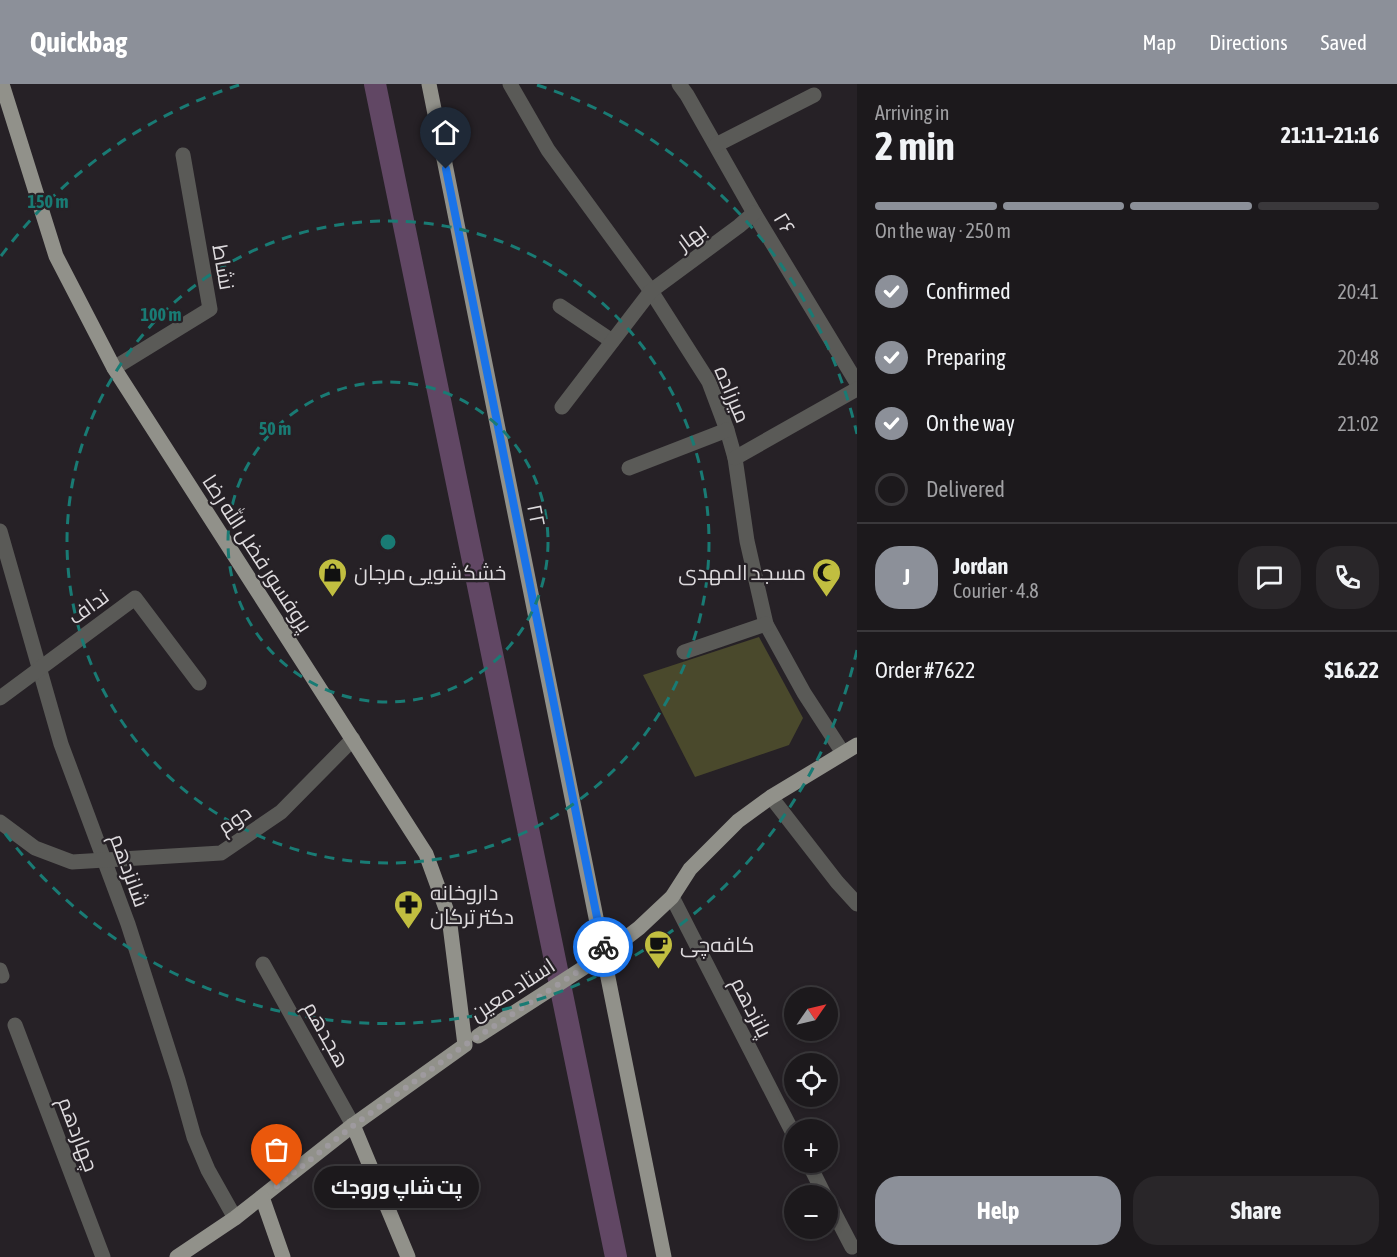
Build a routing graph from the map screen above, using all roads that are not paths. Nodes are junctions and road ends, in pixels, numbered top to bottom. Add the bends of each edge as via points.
1 (2, 84) edge
2 (429, 84) edge
3 (510, 84) edge
4 (679, 84) edge
5 (814, 95) dead end
6 (716, 145) junction
7 (183, 156) dead end
8 (754, 213) junction
9 (651, 291) junction
10 (560, 306) dead end
11 (612, 341) junction
12 (114, 368) junction
13 (857, 383) edge
14 (857, 389) edge
15 (562, 406) dead end
16 (727, 430) junction
17 (735, 458) junction
18 (629, 468) dead end
19 (0, 531) edge
20 (5, 576) edge
21 (766, 624) junction
22 (684, 652) dead end
23 (38, 669) junction
24 (199, 683) dead end
25 (0, 698) edge
26 (353, 739) junction
27 (857, 745) edge
28 (843, 753) junction
29 (771, 796) junction
30 (0, 822) edge
31 (104, 861) junction
32 (672, 897) junction
33 (857, 904) edge
34 (605, 954) junction
35 (263, 964) dead end
36 (15, 1025) dead end
37 (472, 1040) junction
38 (786, 1119) edge
39 (354, 1125) junction
40 (262, 1197) junction
41 (235, 1218) junction
42 (838, 1220) edge
43 (852, 1247) dead end
44 (103, 1257) edge
45 (177, 1257) edge
46 (283, 1257) edge
47 (408, 1257) edge
48 (664, 1257) edge

1 - 12 main road, پروفسور فضل الله رضا via 56,256
2 - 34 main road, ۲۲
3 - 9 street, میرزاده via 548,150
4 - 6 street, ۲۶
5 - 6 street
6 - 8 street, ۲۶
7 - 12 street, نشاط via 210,309
8 - 9 street, بهار
8 - 13 street, ۲۶
9 - 11 street, بهار
9 - 16 street, میرزاده via 709,382
10 - 11 street
11 - 15 street, بهار
12 - 26 main road, پروفسور فضل الله رضا
14 - 17 street
16 - 17 street, میرزاده
16 - 18 street
17 - 21 street, میرزاده via 747,541
19 - 20 street, شانزدهم
20 - 23 street, شانزدهم
21 - 22 street
21 - 28 street, میرزاده
23 - 24 street, نداف via 135,598
23 - 25 street
23 - 31 street, شانزدهم
26 - 31 street, دوم via 281,812 221,853
26 - 37 main road, پروفسور فضل الله رضا via 426,854 449,917
27 - 28 main road, استاد معین
28 - 29 main road, استاد معین
29 - 32 main road, استاد معین via 738,821 690,869
29 - 33 street
30 - 31 street, دوم via 35,848 72,862
31 - 41 street, شانزدهم via 128,924 194,1137
32 - 34 main road, استاد معین
32 - 38 street, پانزدهم
34 - 37 main road, استاد معین
34 - 48 main road, ۲۲
35 - 39 street, هجدهم
36 - 44 street, چهاردهم
37 - 39 main road, استاد معین
39 - 40 main road, استاد معین
39 - 47 main road
40 - 41 main road, استاد معین
40 - 46 main road
41 - 45 main road, استاد معین
42 - 43 street

